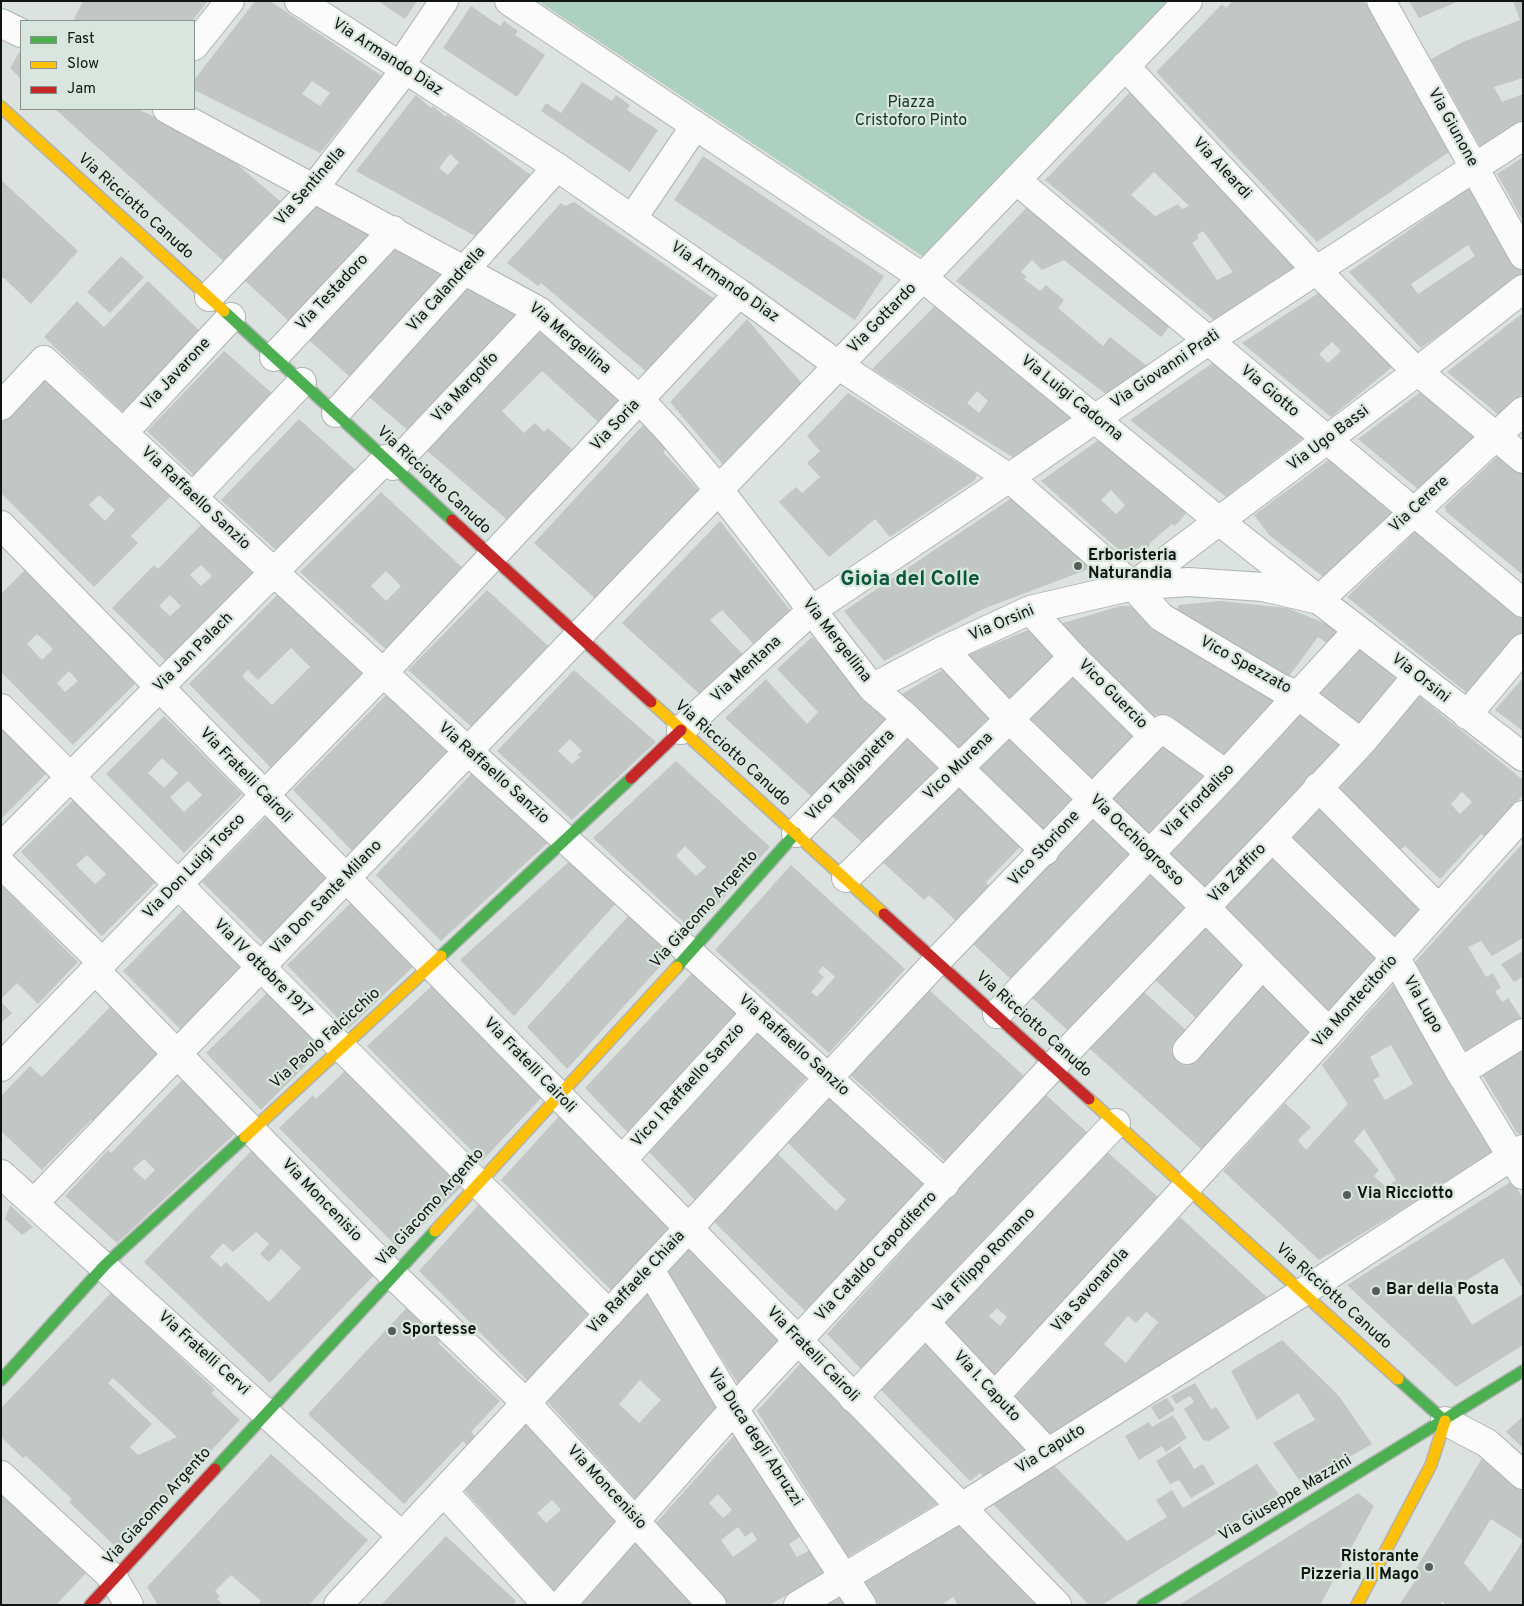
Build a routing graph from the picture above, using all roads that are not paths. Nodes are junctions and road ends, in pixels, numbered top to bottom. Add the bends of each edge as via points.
1 (230, 1) edge
2 (299, 1) edge
3 (444, 1) edge
4 (509, 1) edge
5 (1188, 1) edge
6 (1381, 1) edge
7 (1, 23) edge
8 (20, 32) edge
9 (195, 45) edge
10 (1125, 66) junction
11 (402, 68) junction
12 (1, 107) edge
13 (169, 110) edge
14 (695, 126) junction
15 (1523, 136) edge
16 (1474, 167) junction
17 (557, 168) junction
18 (1016, 180) junction
19 (314, 188) junction
20 (632, 218) junction
21 (393, 230) junction
22 (1523, 255) edge
23 (466, 269) junction
24 (1317, 271) junction
25 (922, 277) junction
26 (1523, 289) edge
27 (739, 293) junction
28 (209, 297) junction
29 (539, 310) junction
30 (232, 317) junction
31 (1208, 341) junction
32 (274, 357) junction
33 (838, 365) junction
34 (1418, 371) junction
35 (302, 382) junction
36 (640, 400) junction
37 (1, 406) edge
38 (1523, 410) edge
39 (336, 413) junction
40 (1095, 418) junction
41 (123, 433) junction
42 (1495, 436) junction
43 (1327, 440) junction
44 (1523, 459) edge
45 (389, 462) junction
46 (1010, 478) junction
47 (718, 490) junction
48 (193, 497) junction
49 (1412, 512) junction
50 (1219, 521) junction
51 (6, 540) edge
52 (492, 558) junction
53 (274, 572) junction
54 (1133, 586) junction
55 (1319, 600) junction
56 (1523, 603) edge
57 (812, 610) junction
58 (1030, 610) junction
59 (1358, 630) junction
60 (578, 636) junction
61 (1523, 648) edge
62 (944, 650) junction
63 (1074, 658) junction
64 (383, 673) junction
65 (1416, 676) junction
66 (159, 688) junction
67 (872, 688) junction
68 (1298, 695) junction
69 (1, 708) edge
70 (1467, 715) junction
71 (906, 718) junction
72 (1009, 719) junction
73 (682, 730) junction
74 (1153, 736) junction
75 (1361, 742) junction
76 (468, 751) junction
77 (1523, 757) edge
78 (959, 768) junction
79 (1226, 774) junction
80 (71, 777) junction
81 (1318, 788) junction
82 (264, 796) junction
83 (1092, 799) junction
84 (1523, 815) edge
85 (796, 834) junction
86 (1272, 838) junction
87 (566, 840) junction
88 (1, 847) edge
89 (1045, 851) junction
90 (1149, 854) junction
91 (1, 864) edge
92 (346, 878) junction
93 (846, 878) junction
94 (178, 885) junction
95 (1206, 908) junction
96 (1439, 909) junction
97 (691, 952) junction
98 (1395, 958) junction
99 (937, 961) junction
100 (99, 966) junction
101 (260, 966) junction
102 (431, 966) junction
103 (1261, 966) junction
104 (756, 1012) junction
105 (996, 1014) junction
106 (1329, 1032) junction
107 (1523, 1033) edge
108 (341, 1048) junction
109 (1187, 1050) dead end
110 (178, 1052) junction
111 (1053, 1066) junction
112 (1, 1067) edge
113 (1460, 1072) junction
114 (828, 1078) junction
115 (557, 1095) junction
116 (1116, 1123) junction
117 (251, 1129) junction
118 (622, 1160) junction
119 (1519, 1160) edge
120 (1, 1174) edge
121 (477, 1182) junction
122 (945, 1184) junction
123 (1186, 1186) junction
124 (34, 1203) junction
125 (688, 1228) junction
126 (105, 1265) junction
127 (650, 1270) junction
128 (392, 1274) junction
129 (1303, 1292) junction
130 (609, 1314) junction
131 (925, 1322) junction
132 (797, 1341) junction
133 (1523, 1371) edge
134 (1, 1380) edge
135 (995, 1396) junction
136 (853, 1398) junction
137 (526, 1403) junction
138 (734, 1409) junction
139 (267, 1412) junction
140 (1445, 1421) junction
141 (1048, 1452) junction
142 (1, 1475) edge
143 (1523, 1475) edge
144 (444, 1492) junction
145 (960, 1508) junction
146 (636, 1521) junction
147 (402, 1536) junction
148 (844, 1576) junction
149 (114, 1579) junction
150 (90, 1605) edge
151 (129, 1605) edge
152 (338, 1605) edge
153 (547, 1605) edge
154 (561, 1605) edge
155 (712, 1605) edge
156 (798, 1605) edge
157 (862, 1605) edge
158 (1057, 1605) edge
159 (1143, 1605) edge
160 (1357, 1605) edge

1 - 9 street
2 - 11 street, Via Armando Diaz
3 - 11 street, Via Sentinella
4 - 14 street
5 - 10 street, Via Gottardo
6 - 16 street, Via Giunone
7 - 8 street
10 - 18 street, Via Gottardo
10 - 24 street, Via Aleardi
11 - 17 street, Via Armando Diaz
11 - 19 street, Via Sentinella
12 - 28 main road, Via Ricciotto Canudo
13 - 19 street, Via Mergellina
14 - 20 street
14 - 25 street
15 - 16 street, Via Giovanni Prati
16 - 22 street, Via Giunone
16 - 24 street, Via Giovanni Prati
17 - 20 street, Via Armando Diaz
17 - 23 street, Via Calandrella
18 - 25 street, Via Gottardo
18 - 31 street, Via Giotto
19 - 21 street, Via Mergellina
19 - 28 street, Via Sentinella
20 - 27 street, Via Armando Diaz
21 - 23 street, Via Mergellina
21 - 32 street, Via Testadoro
23 - 29 street, Via Mergellina
23 - 39 street, Via Calandrella
24 - 31 street, Via Giovanni Prati
24 - 34 street, Via Aleardi
25 - 33 street, Via Gottardo
25 - 40 street, Via Luigi Cadorna
26 - 34 street, Via Ugo Bassi
27 - 33 street, Via Armando Diaz
27 - 36 street, Via Soria
28 - 30 main road, Via Ricciotto Canudo
29 - 36 street, Via Mergellina
29 - 45 street, Via Margolfo
30 - 32 main road, Via Ricciotto Canudo
30 - 41 street, Via Javarone
31 - 40 street, Via Giovanni Prati
31 - 43 street, Via Giotto
32 - 35 main road, Via Ricciotto Canudo
33 - 46 street, Via Armando Diaz
33 - 47 street, Via Gottardo
34 - 42 street, Via Aleardi
34 - 43 street, Via Ugo Bassi
35 - 39 main road, Via Ricciotto Canudo
35 - 48 street
36 - 47 street, Via Mergellina
36 - 52 street, Via Soria
37 - 41 street, Via Raffaello Sanzio via 44,360
38 - 42 street, Via Cerere
39 - 45 main road, Via Ricciotto Canudo
40 - 46 street, Via Giovanni Prati
40 - 50 street, Via Luigi Cadorna
41 - 48 street, Via Raffaello Sanzio
42 - 44 street, Via Aleardi
42 - 49 street, Via Cerere
43 - 49 street, Via Giotto
43 - 50 street, Via Ugo Bassi
45 - 52 main road, Via Ricciotto Canudo
45 - 53 street, Via Jan Palach
46 - 54 street, Via Armando Diaz
46 - 57 street, Via Giovanni Prati
47 - 57 street, Via Mergellina
47 - 60 street, Via Gottardo
48 - 53 street, Via Raffaello Sanzio
49 - 55 street, Via Cerere
49 - 56 street, Via Giotto
50 - 54 street, Via Ugo Bassi
50 - 55 street, Via Orsini
51 - 66 street, Via Fratelli Cairoli
52 - 60 main road, Via Ricciotto Canudo
52 - 64 street, Via Don Luigi Tosco
53 - 64 street, Via Raffaello Sanzio
53 - 66 street, Via Jan Palach
54 - 55 street, Via Orsini via 1225,583 1263,587
54 - 58 street, Via Orsini
54 - 68 street, Vico Spezzato via 1161,617 1280,688
55 - 59 street, Via Orsini
57 - 67 street, Via Mergellina
57 - 73 street, Via Mentana
58 - 62 street, Via Orsini
58 - 63 street, Vico Guercio
59 - 65 street, Via Orsini
59 - 68 street, Via Fiordaliso
60 - 73 main road, Via Ricciotto Canudo
60 - 76 street, Via Don Sante Milano
61 - 70 street
62 - 67 street, Via Orsini
62 - 72 street, Via Occhiogrosso
63 - 72 street, Vico Murena
63 - 74 street, Vico Guercio
64 - 76 street, Via Raffaello Sanzio
64 - 82 street, Via Don Luigi Tosco
65 - 70 street, Via Orsini
65 - 75 street, Via Zaffiro
66 - 80 street, Via Jan Palach
66 - 82 street, Via Fratelli Cairoli
67 - 71 street, Via Mergellina
68 - 75 street, Vico Spezzato
68 - 79 street, Via Fiordaliso
69 - 80 street, Via IV ottobre 1917
70 - 77 street, Via Orsini
71 - 78 street, Via Mergellina
71 - 85 street, Vico Tagliapietra
72 - 78 street, Vico Murena
72 - 83 street, Via Occhiogrosso
73 - 85 main road, Via Ricciotto Canudo
73 - 87 main road, Via Paolo Falcicchio
74 - 79 street, Vico Guercio via 1163,729
74 - 83 street, Vico Storione
75 - 81 street, Via Zaffiro
76 - 87 street, Via Raffaello Sanzio
76 - 92 street, Via Don Sante Milano
78 - 89 street, Via Mergellina
78 - 93 street, Vico Murena
79 - 90 street, Via Fiordaliso
80 - 88 street, Via Jan Palach
80 - 94 street, Via IV ottobre 1917
81 - 86 street, Via Zaffiro
81 - 96 street
82 - 92 street, Via Fratelli Cairoli
82 - 94 street, Via Don Luigi Tosco
83 - 89 street, Vico Storione
83 - 90 street, Via Occhiogrosso
84 - 96 street, Via Montecitorio
85 - 93 main road, Via Ricciotto Canudo
85 - 97 main road, Via Giacomo Argento
86 - 95 street, Via Zaffiro
86 - 98 street, Via Lupo
87 - 97 street, Via Raffaello Sanzio
87 - 102 main road, Via Paolo Falcicchio
89 - 99 street, Vico Storione
90 - 95 street, Via Occhiogrosso
90 - 105 street, Via Fiordaliso
91 - 100 street, Via Moncenisio
92 - 101 street, Via Don Sante Milano
92 - 102 street, Via Fratelli Cairoli
93 - 99 main road, Via Ricciotto Canudo
94 - 100 street, Via Don Luigi Tosco
94 - 101 street, Via IV ottobre 1917
95 - 103 street, Via Occhiogrosso
95 - 111 street, Via Zaffiro
96 - 98 street, Via Montecitorio
97 - 104 street, Via Raffaello Sanzio
97 - 115 main road, Via Giacomo Argento
98 - 106 street, Via Montecitorio
98 - 113 street, Via Lupo
99 - 105 main road, Via Ricciotto Canudo
99 - 114 street, Via Raffaele Chiaia
100 - 110 street, Via Moncenisio
100 - 112 street, Via Don Luigi Tosco
101 - 108 street, Via IV ottobre 1917
101 - 110 street, Via Don Sante Milano
102 - 108 main road, Via Paolo Falcicchio
102 - 115 street, Via Fratelli Cairoli
103 - 106 street, Via Occhiogrosso
103 - 109 street
104 - 114 street, Via Raffaello Sanzio
104 - 118 street, Vico I Raffaello Sanzio
105 - 111 main road, Via Ricciotto Canudo
106 - 123 street, Via Montecitorio
107 - 113 street
108 - 117 main road, Via Paolo Falcicchio
108 - 121 street, Via IV ottobre 1917
110 - 117 street, Via Moncenisio
110 - 124 street, Via Don Sante Milano
111 - 116 main road, Via Ricciotto Canudo
111 - 122 street, Via Cataldo Capodiferro
113 - 119 street, Via Lupo
114 - 122 street, Via Raffaello Sanzio
114 - 125 street, Via Raffaele Chiaia
115 - 118 street, Via Fratelli Cairoli
115 - 121 main road, Via Giacomo Argento
116 - 123 main road, Via Ricciotto Canudo
116 - 131 street, Via Filippo Romano
117 - 126 main road, Via Paolo Falcicchio
117 - 128 street, Via Moncenisio
118 - 125 street, Via Fratelli Cairoli
119 - 129 street, Via Caputo
120 - 124 street, Via Fratelli Cervi
121 - 128 main road, Via Giacomo Argento
121 - 130 street, Via IV ottobre 1917
122 - 132 street, Via Cataldo Capodiferro
123 - 129 main road, Via Ricciotto Canudo
123 - 135 street, Via Savonarola
124 - 126 street, Via Fratelli Cervi
125 - 127 street, Via Raffaele Chiaia
125 - 132 street, Via Fratelli Cairoli
126 - 134 main road, Via Paolo Falcicchio
126 - 139 street, Via Fratelli Cervi
127 - 130 street, Via Raffaele Chiaia
127 - 138 street, Via Duca degli Abruzzi
128 - 137 street, Via Moncenisio
128 - 139 main road, Via Giacomo Argento
129 - 140 main road, Via Ricciotto Canudo
129 - 141 street, Via Caputo
130 - 137 street, Via Raffaele Chiaia
131 - 135 street, Via I. Caputo
131 - 136 street, Via Filippo Romano
132 - 136 street, Via Fratelli Cairoli
132 - 138 street, Via Cataldo Capodiferro
133 - 140 main road, Via Giuseppe Mazzini
135 - 141 street, Via I. Caputo
136 - 145 street, Via Fratelli Cairoli
137 - 144 street, Via Raffaele Chiaia
137 - 146 street, Via Moncenisio
138 - 146 street, Via Cataldo Capodiferro
138 - 148 street, Via Duca degli Abruzzi
139 - 147 street, Via Fratelli Cervi
139 - 149 main road, Via Giacomo Argento
140 - 143 street via 1487,1443
140 - 159 main road, Via Giuseppe Mazzini
140 - 160 main road via 1431,1465
141 - 145 street, Via Caputo
142 - 149 street
144 - 147 street, Via Raffaele Chiaia
144 - 153 street
145 - 148 street, Via Caputo
145 - 158 street, Via Fratelli Cairoli
146 - 154 street, Via Cataldo Capodiferro
146 - 155 street, Via Moncenisio
147 - 152 street, Via Raffaele Chiaia
148 - 156 street, Via Caputo
148 - 157 street, Via Duca degli Abruzzi
149 - 150 main road, Via Giacomo Argento
149 - 151 street

